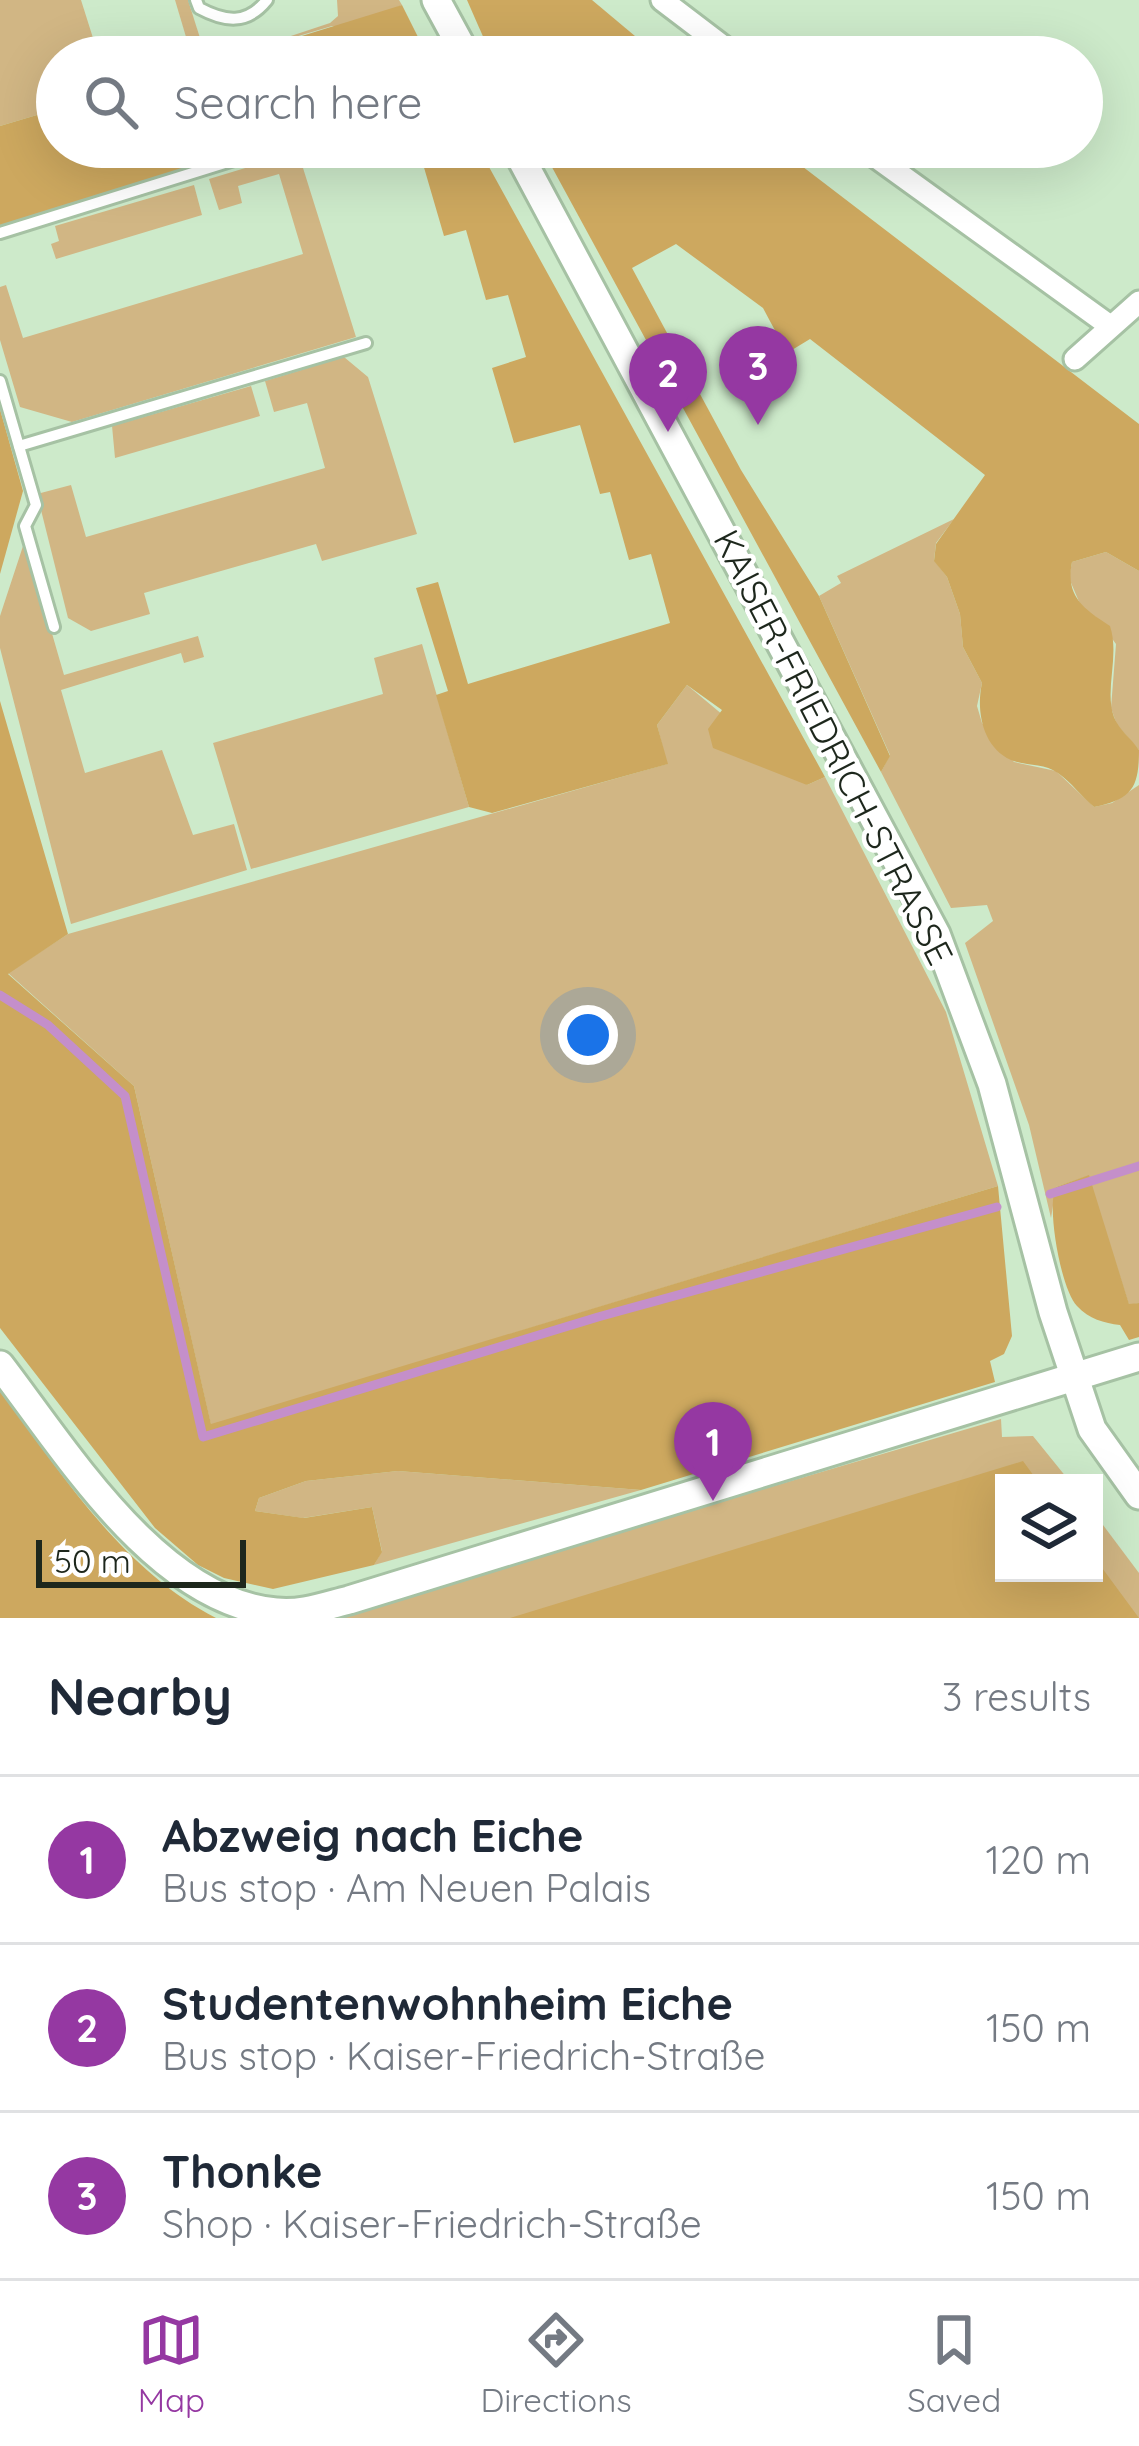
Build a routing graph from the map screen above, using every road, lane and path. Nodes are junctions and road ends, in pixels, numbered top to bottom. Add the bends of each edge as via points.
1 (196, 0) edge
2 (267, 0) edge
3 (436, 0) edge
4 (662, 0) edge
5 (455, 36) edge
6 (709, 36) edge
7 (209, 168) edge
8 (526, 168) edge
9 (891, 168) edge
10 (0, 233) edge
11 (1139, 302) edge
12 (1110, 326) junction
13 (366, 343) dead end
14 (1075, 359) dead end
15 (0, 381) edge
16 (19, 446) junction
17 (54, 626) dead end
18 (1139, 1357) edge
19 (0, 1365) edge
20 (1075, 1378) junction
21 (1139, 1496) edge
22 (262, 1615) edge

1 - 2 lane via 232,20
3 - 5 street
4 - 6 street
7 - 10 lane
8 - 20 street, KAISER-FRIEDRICH-STRASSE via 936,934 992,1084
9 - 12 street
11 - 12 street
12 - 14 street
13 - 16 lane
15 - 16 lane
16 - 17 lane via 36,505 25,526
18 - 20 street
19 - 22 street via 142,1541 192,1582
20 - 21 street, KAISER-FRIEDRICH-STRASSE via 1092,1429
20 - 22 street via 349,1600

